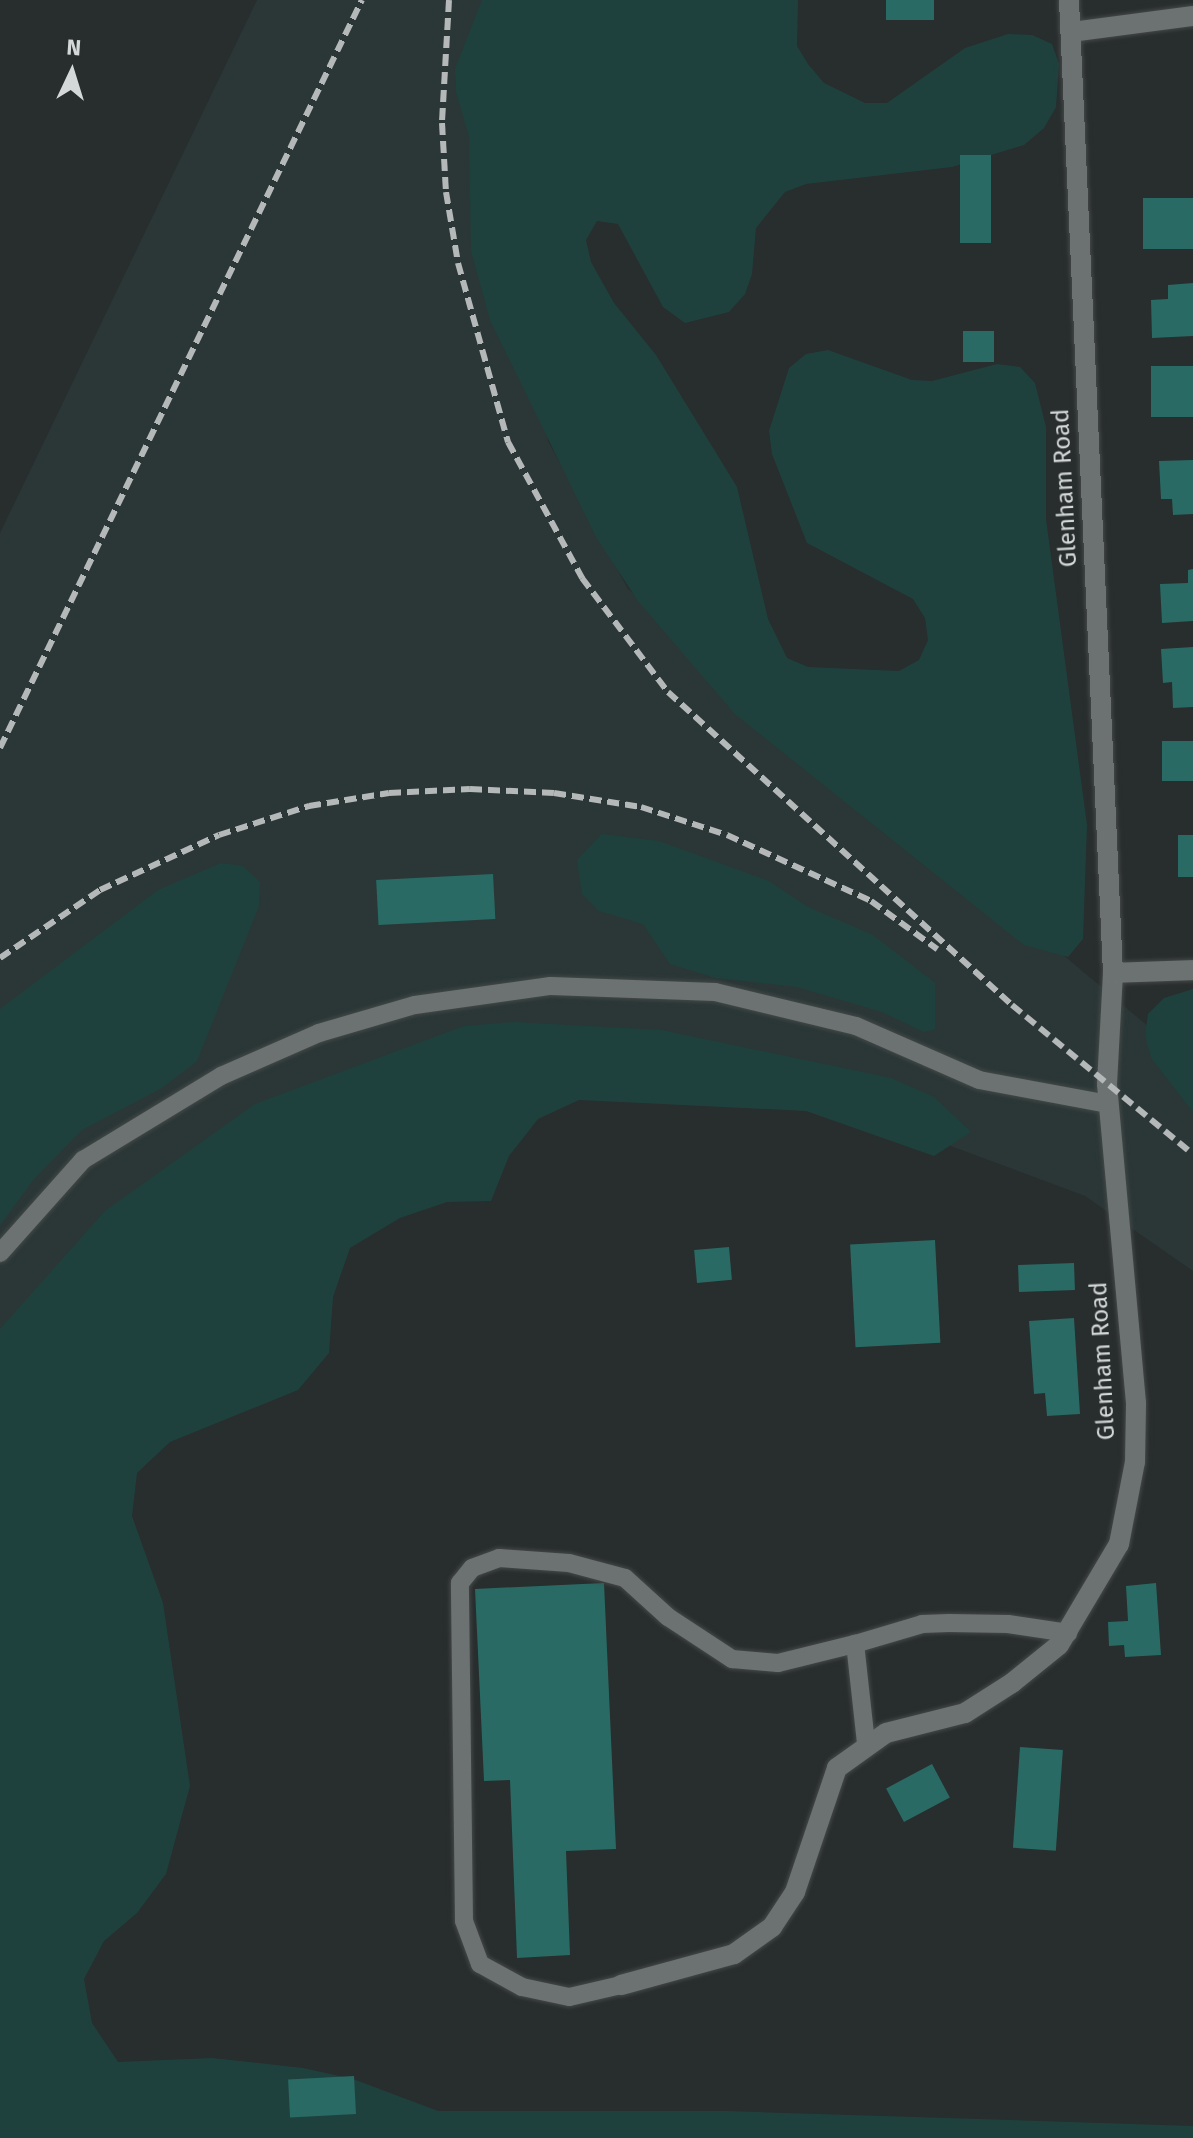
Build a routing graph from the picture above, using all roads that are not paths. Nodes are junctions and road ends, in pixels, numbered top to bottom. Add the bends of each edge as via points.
1 (1069, 0) edge
2 (1193, 16) edge
3 (1071, 32) junction
4 (1193, 970) edge
5 (1113, 973) junction
6 (1108, 1094) junction
7 (0, 1253) edge
8 (1068, 1633) junction
9 (855, 1644) junction
10 (866, 1743) junction
11 (621, 1985) joint

1 - 3 street, Glenham Road
2 - 3 street
3 - 5 street, Glenham Road
4 - 5 street
5 - 6 street, Glenham Road
6 - 7 lane via 979,1080 856,1026 715,992 536,988 415,1005 319,1033 221,1076 83,1160
6 - 8 street, Glenham Road via 1136,1403 1135,1462 1119,1544
8 - 9 lane via 949,1623 909,1627
8 - 10 street, Glenham Road via 1012,1683 965,1713
9 - 10 lane
9 - 11 lane via 778,1663 732,1659 668,1617 625,1578 569,1563 499,1558 472,1568 460,1583 464,1921 480,1964 522,1987 569,1997
10 - 11 street, Glenham Road via 837,1768 795,1892 772,1927 734,1954

